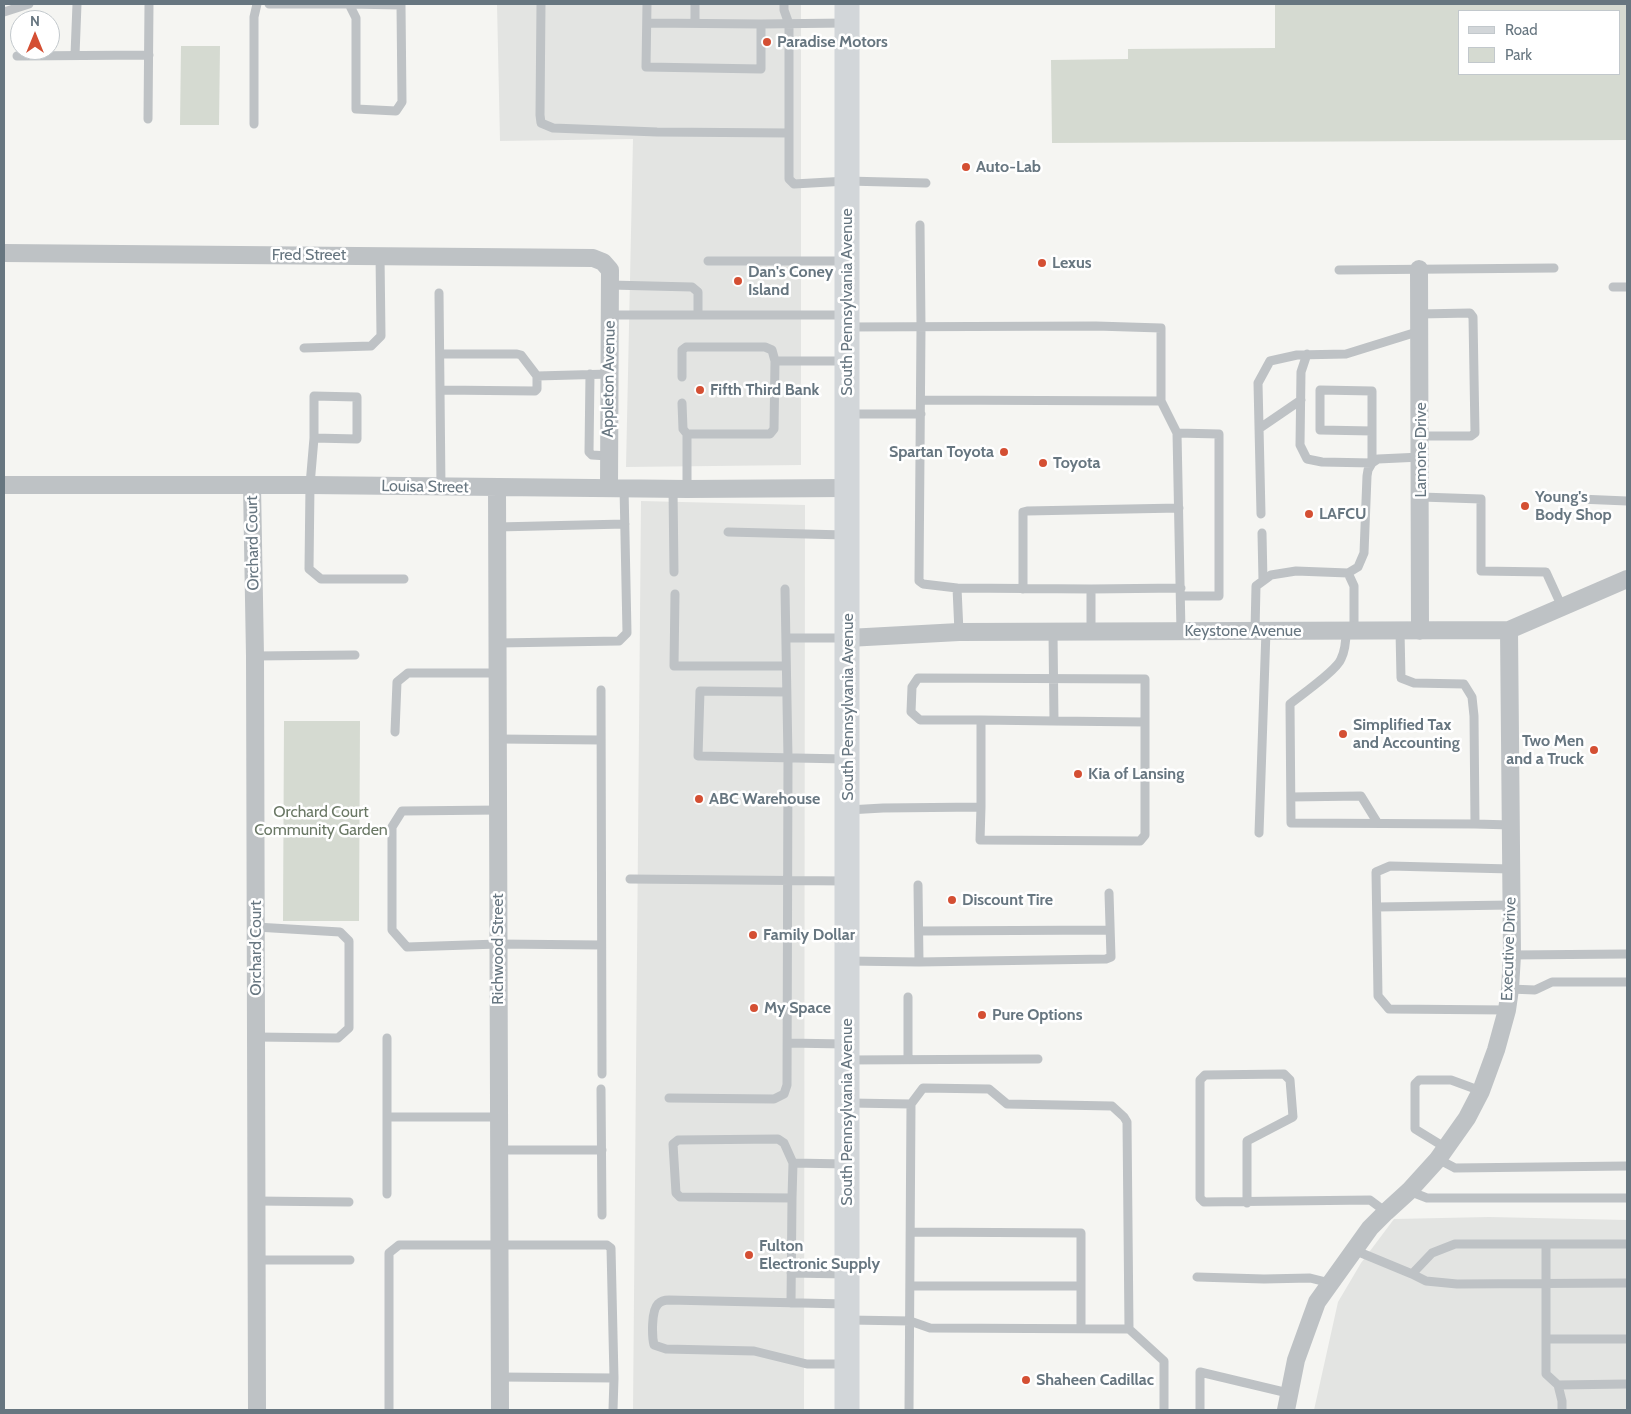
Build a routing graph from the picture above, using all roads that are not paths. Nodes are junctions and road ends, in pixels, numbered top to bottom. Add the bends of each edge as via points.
1 (29, 4) edge
2 (77, 4) edge
3 (150, 4) edge
4 (257, 4) edge
5 (269, 4) edge
6 (349, 4) edge
7 (541, 4) edge
8 (647, 4) edge
9 (695, 4) edge
10 (784, 4) edge
11 (401, 5) edge
12 (4, 12) edge
13 (847, 13) edge
14 (647, 23) junction
15 (695, 23) junction
16 (761, 24) junction
17 (789, 24) junction
18 (60, 55) edge
19 (75, 55) junction
20 (149, 55) junction
21 (148, 119) dead end
22 (254, 124) dead end
23 (789, 133) junction
24 (847, 181) junction
25 (926, 183) dead end
26 (920, 225) dead end
27 (4, 253) edge
28 (380, 255) junction
29 (708, 261) dead end
30 (848, 261) junction
31 (1554, 268) dead end
32 (1420, 269) junction
33 (1339, 270) dead end
34 (610, 278) junction
35 (1613, 287) dead end
36 (1627, 287) edge
37 (439, 294) dead end
38 (610, 315) junction
39 (698, 315) junction
40 (848, 321) junction
41 (1420, 322) junction
42 (921, 327) junction
43 (304, 348) dead end
44 (440, 354) junction
45 (1307, 354) junction
46 (775, 361) junction
47 (847, 361) junction
48 (590, 374) junction
49 (610, 374) junction
50 (537, 376) junction
51 (682, 377) dead end
52 (440, 390) junction
53 (921, 400) junction
54 (1301, 400) junction
55 (1161, 401) junction
56 (682, 403) dead end
57 (847, 414) junction
58 (921, 414) junction
59 (1260, 428) junction
60 (1372, 431) junction
61 (1177, 433) junction
62 (687, 434) junction
63 (1421, 436) junction
64 (314, 438) junction
65 (608, 456) junction
66 (1421, 457) junction
67 (1372, 463) junction
68 (4, 485) edge
69 (310, 485) junction
70 (252, 486) junction
71 (441, 487) junction
72 (616, 487) junction
73 (497, 488) junction
74 (847, 488) junction
75 (680, 489) junction
76 (1421, 497) junction
77 (1579, 499) dead end
78 (1627, 500) edge
79 (1179, 508) junction
80 (1262, 514) dead end
81 (625, 524) junction
82 (497, 527) junction
83 (728, 532) dead end
84 (1262, 533) dead end
85 (848, 535) junction
86 (674, 572) dead end
87 (1348, 573) junction
88 (404, 579) dead end
89 (1627, 579) edge
90 (1263, 581) junction
91 (957, 588) junction
92 (1023, 588) junction
93 (785, 589) dead end
94 (1091, 589) junction
95 (1181, 592) junction
96 (675, 594) dead end
97 (1562, 607) junction
98 (1509, 630) junction
99 (1260, 631) junction
100 (1350, 631) junction
101 (1400, 631) junction
102 (1420, 631) junction
103 (959, 632) junction
104 (1181, 632) junction
105 (1053, 633) junction
106 (1091, 633) junction
107 (786, 638) junction
108 (848, 638) junction
109 (498, 643) junction
110 (255, 656) junction
111 (355, 656) dead end
112 (786, 666) junction
113 (498, 673) junction
114 (1054, 679) junction
115 (601, 690) dead end
116 (786, 692) junction
117 (981, 720) junction
118 (1054, 721) junction
119 (1145, 722) junction
120 (395, 732) dead end
121 (499, 739) junction
122 (601, 740) junction
123 (788, 758) junction
124 (848, 759) junction
125 (1291, 797) junction
126 (981, 807) junction
127 (499, 810) junction
128 (847, 810) junction
129 (1377, 822) junction
130 (1475, 824) junction
131 (1511, 824) junction
132 (1259, 833) dead end
133 (1511, 869) junction
134 (630, 879) dead end
135 (787, 880) junction
136 (846, 881) junction
137 (918, 885) dead end
138 (1109, 893) dead end
139 (1511, 905) junction
140 (1377, 907) junction
141 (256, 927) junction
142 (1110, 930) junction
143 (919, 931) junction
144 (498, 944) junction
145 (602, 945) junction
146 (1627, 954) edge
147 (1512, 955) junction
148 (847, 960) junction
149 (919, 962) junction
150 (1627, 982) edge
151 (1510, 989) junction
152 (908, 997) dead end
153 (1507, 1010) junction
154 (256, 1037) junction
155 (387, 1038) dead end
156 (788, 1043) junction
157 (847, 1052) junction
158 (908, 1059) junction
159 (1038, 1059) dead end
160 (602, 1074) dead end
161 (602, 1089) dead end
162 (1481, 1091) junction
163 (669, 1098) dead end
164 (847, 1103) junction
165 (911, 1104) junction
166 (387, 1117) junction
167 (498, 1117) junction
168 (498, 1150) junction
169 (602, 1150) junction
170 (1442, 1154) junction
171 (793, 1163) junction
172 (847, 1164) junction
173 (1627, 1166) edge
174 (1409, 1191) junction
175 (387, 1194) dead end
176 (792, 1198) junction
177 (1627, 1198) edge
178 (256, 1201) junction
179 (349, 1202) dead end
180 (1247, 1202) junction
181 (1386, 1212) junction
182 (602, 1215) dead end
183 (910, 1232) junction
184 (1546, 1244) junction
185 (1627, 1244) edge
186 (499, 1245) junction
187 (1354, 1250) junction
188 (256, 1260) junction
189 (350, 1260) dead end
190 (791, 1272) junction
191 (846, 1274) junction
192 (1412, 1274) junction
193 (1197, 1278) dead end
194 (1330, 1283) junction
195 (1545, 1284) junction
196 (1627, 1284) edge
197 (910, 1286) junction
198 (1081, 1286) junction
199 (790, 1303) junction
200 (846, 1312) junction
201 (910, 1321) junction
202 (1081, 1329) junction
203 (1129, 1329) junction
204 (1627, 1339) edge
205 (1546, 1340) junction
206 (847, 1364) junction
207 (500, 1377) junction
208 (614, 1378) junction
209 (1558, 1384) junction
210 (1627, 1384) edge
211 (1287, 1402) edge
212 (257, 1410) edge
213 (389, 1410) edge
214 (500, 1410) edge
215 (613, 1410) edge
216 (847, 1410) edge
217 (909, 1410) edge
218 (1164, 1410) edge
219 (1200, 1410) edge
220 (1562, 1410) edge

1 - 12 lane
2 - 19 lane
3 - 20 lane
4 - 22 lane via 254,17
5 - 6 lane
6 - 11 lane
6 - 11 lane via 356,18 356,109 396,111 402,102
7 - 23 lane via 541,123 553,128
8 - 14 lane
9 - 15 lane
10 - 17 lane
13 - 17 lane
13 - 24 main road, South Pennsylvania Avenue
14 - 15 lane
14 - 16 lane via 646,67 761,69
15 - 16 lane
16 - 17 lane
17 - 23 lane
18 - 19 lane
19 - 20 lane
20 - 21 lane
23 - 24 lane via 791,182
24 - 25 lane
24 - 30 main road, South Pennsylvania Avenue
26 - 42 lane
27 - 28 street, Fred Street
28 - 34 street, Fred Street via 593,258 603,262
28 - 43 lane via 381,336 372,346
29 - 30 lane
30 - 40 main road, South Pennsylvania Avenue
31 - 32 lane
32 - 33 lane
32 - 41 street, Lamone Drive
34 - 38 street, Appleton Avenue
34 - 39 lane via 692,287 698,292
35 - 36 lane
37 - 44 lane
38 - 39 lane
38 - 49 street, Appleton Avenue
39 - 40 lane
40 - 42 lane
40 - 47 main road, South Pennsylvania Avenue
41 - 45 lane via 1346,354
41 - 63 street, Lamone Drive
41 - 63 lane via 1470,313 1474,317 1475,433 1471,436
42 - 53 lane
42 - 55 lane via 1161,328
44 - 50 lane via 517,354
44 - 52 lane
45 - 54 lane via 1301,372
45 - 59 lane via 1270,361 1258,383
46 - 47 lane
46 - 51 lane via 772,350 765,347 686,347 682,350
46 - 62 lane via 774,429 770,434
47 - 57 main road, South Pennsylvania Avenue
48 - 49 lane
48 - 50 lane
48 - 65 lane via 589,452
49 - 65 street, Appleton Avenue
50 - 52 lane via 535,391
52 - 71 lane
53 - 55 lane
53 - 58 lane
54 - 59 lane
54 - 67 lane via 1300,445 1307,459
55 - 61 lane
56 - 62 lane via 683,429
57 - 58 lane
57 - 74 main road, South Pennsylvania Avenue
58 - 91 lane via 919,580 923,584
59 - 80 lane
60 - 60 lane via 1372,390 1320,390 1320,430
60 - 67 lane
61 - 79 lane
61 - 95 lane via 1219,434 1219,596
62 - 75 lane
63 - 66 street, Lamone Drive
64 - 64 lane via 314,396 357,397 357,439
64 - 69 lane
65 - 72 street, Appleton Avenue
66 - 67 lane via 1378,459
66 - 76 street, Lamone Drive
67 - 87 lane via 1367,476 1364,553 1358,567
68 - 70 street, Louisa Street
69 - 70 street, Louisa Street
69 - 71 street, Louisa Street
69 - 88 lane via 309,569 321,579
70 - 110 street, Orchard Court
71 - 73 street, Louisa Street
72 - 73 street, Louisa Street
72 - 75 street, Louisa Street
72 - 81 lane
73 - 82 street, Richwood Street
74 - 75 street, Louisa Street
74 - 85 main road, South Pennsylvania Avenue
75 - 86 lane
76 - 97 lane via 1481,499 1481,571 1546,572
76 - 102 street, Lamone Drive
77 - 78 lane
79 - 92 lane via 1023,512
79 - 95 lane
81 - 82 lane
81 - 109 lane via 627,633 619,640
82 - 109 street, Richwood Street
83 - 85 lane
84 - 90 lane
85 - 108 main road, South Pennsylvania Avenue
87 - 90 lane via 1296,571 1271,575
87 - 100 lane via 1354,586
89 - 97 street, Keystone Avenue
90 - 99 lane via 1256,586
91 - 92 lane
91 - 103 lane
92 - 94 lane
93 - 107 lane
94 - 95 lane
94 - 106 lane
95 - 104 lane
96 - 112 lane via 674,666
97 - 98 street, Keystone Avenue
98 - 102 street, Keystone Avenue
98 - 131 street, Executive Drive
99 - 100 street, Keystone Avenue
99 - 104 street, Keystone Avenue
99 - 132 lane
100 - 101 street, Keystone Avenue
100 - 125 lane via 1341,661 1290,704
101 - 102 street, Keystone Avenue
101 - 130 lane via 1401,678 1414,683 1464,684 1472,697
103 - 105 street, Keystone Avenue
103 - 108 street, Keystone Avenue
104 - 106 street, Keystone Avenue
105 - 106 street, Keystone Avenue
105 - 114 lane
107 - 108 lane
107 - 112 lane
108 - 124 main road, South Pennsylvania Avenue
109 - 113 street, Richwood Street
110 - 111 lane
110 - 141 street, Orchard Court
112 - 116 lane
113 - 120 lane via 408,673 397,682
113 - 121 street, Richwood Street
114 - 117 lane via 918,678 912,687 911,712 920,720
114 - 118 lane
114 - 119 lane via 1145,679
115 - 122 lane
116 - 123 lane
116 - 123 lane via 700,691 698,756
117 - 118 lane
117 - 126 lane
118 - 119 lane
119 - 126 lane via 1145,835 1140,842 980,840
121 - 122 lane
121 - 127 street, Richwood Street
122 - 145 lane
123 - 124 lane
123 - 135 lane
124 - 128 main road, South Pennsylvania Avenue
125 - 129 lane via 1361,796
125 - 129 lane via 1291,823
126 - 128 lane
127 - 144 street, Richwood Street
127 - 144 lane via 402,811 392,827 392,930 406,947
128 - 136 main road, South Pennsylvania Avenue
129 - 130 lane
130 - 131 lane
131 - 133 street, Executive Drive
133 - 139 street, Executive Drive
133 - 140 lane via 1390,866 1376,872
134 - 135 lane
135 - 136 lane
135 - 156 lane
136 - 148 main road, South Pennsylvania Avenue
137 - 143 lane
138 - 142 lane
139 - 140 lane
139 - 147 street, Executive Drive
140 - 153 lane via 1378,996 1389,1009
141 - 154 street, Orchard Court
141 - 154 lane via 340,932 349,941 349,1028 338,1038
142 - 143 lane
142 - 149 lane via 1111,956 1106,959
143 - 149 lane
144 - 145 lane
144 - 167 street, Richwood Street
145 - 160 lane
146 - 147 lane
147 - 151 street, Executive Drive
148 - 149 lane
148 - 157 main road, South Pennsylvania Avenue
150 - 151 lane via 1552,982 1535,990
151 - 153 street, Executive Drive
152 - 158 lane
153 - 162 street, Executive Drive
154 - 178 street, Orchard Court
155 - 166 lane
156 - 157 lane
156 - 163 lane via 787,1085 784,1094 774,1099
157 - 158 lane
157 - 164 main road, South Pennsylvania Avenue
158 - 159 lane
161 - 169 lane
162 - 170 street, Executive Drive
162 - 170 lane via 1451,1080 1419,1080 1415,1084 1415,1129
164 - 165 lane
164 - 172 main road, South Pennsylvania Avenue
165 - 183 lane
165 - 203 lane via 923,1088 989,1089 1007,1104 1112,1106 1124,1117 1127,1122
166 - 167 lane
166 - 175 lane
167 - 168 street, Richwood Street
168 - 169 lane
168 - 186 street, Richwood Street
169 - 182 lane
170 - 173 lane via 1456,1168
170 - 174 street, Executive Drive
171 - 172 lane
171 - 176 lane
171 - 176 lane via 784,1143 778,1139 678,1140 673,1144 677,1196
172 - 191 main road, South Pennsylvania Avenue
174 - 177 lane via 1427,1198
174 - 181 street, Executive Drive
176 - 190 lane
178 - 179 lane
178 - 188 street, Orchard Court
180 - 180 lane via 1204,1202 1200,1198 1200,1080 1205,1074 1284,1074 1290,1080 1293,1117 1247,1141
180 - 181 lane via 1370,1200
181 - 187 street, Executive Drive
183 - 197 lane
183 - 198 lane via 1081,1233
184 - 185 lane
184 - 192 lane via 1456,1244 1432,1253
184 - 195 lane
186 - 207 street, Richwood Street
186 - 208 lane via 607,1245 611,1248
186 - 213 lane via 399,1245 389,1253
187 - 192 lane
187 - 194 street, Executive Drive
188 - 189 lane
188 - 212 street, Orchard Court
190 - 191 lane
190 - 199 lane
191 - 200 main road, South Pennsylvania Avenue
192 - 195 lane via 1426,1281 1457,1284
193 - 194 lane via 1310,1278
194 - 211 street, Executive Drive via 1317,1302 1296,1360
195 - 196 lane
195 - 205 lane
197 - 198 lane
197 - 201 lane
198 - 202 lane
199 - 200 lane
199 - 206 lane via 662,1301 654,1312 652,1340 654,1345 666,1349 740,1350 807,1364
200 - 201 lane
200 - 206 main road, South Pennsylvania Avenue
201 - 202 lane via 930,1328
201 - 217 lane
202 - 203 lane
203 - 218 lane via 1164,1361
204 - 205 lane
205 - 209 lane via 1546,1374
206 - 216 main road, South Pennsylvania Avenue
207 - 208 lane
207 - 214 street, Richwood Street
208 - 215 lane
209 - 210 lane
209 - 220 lane
211 - 219 lane via 1200,1372

